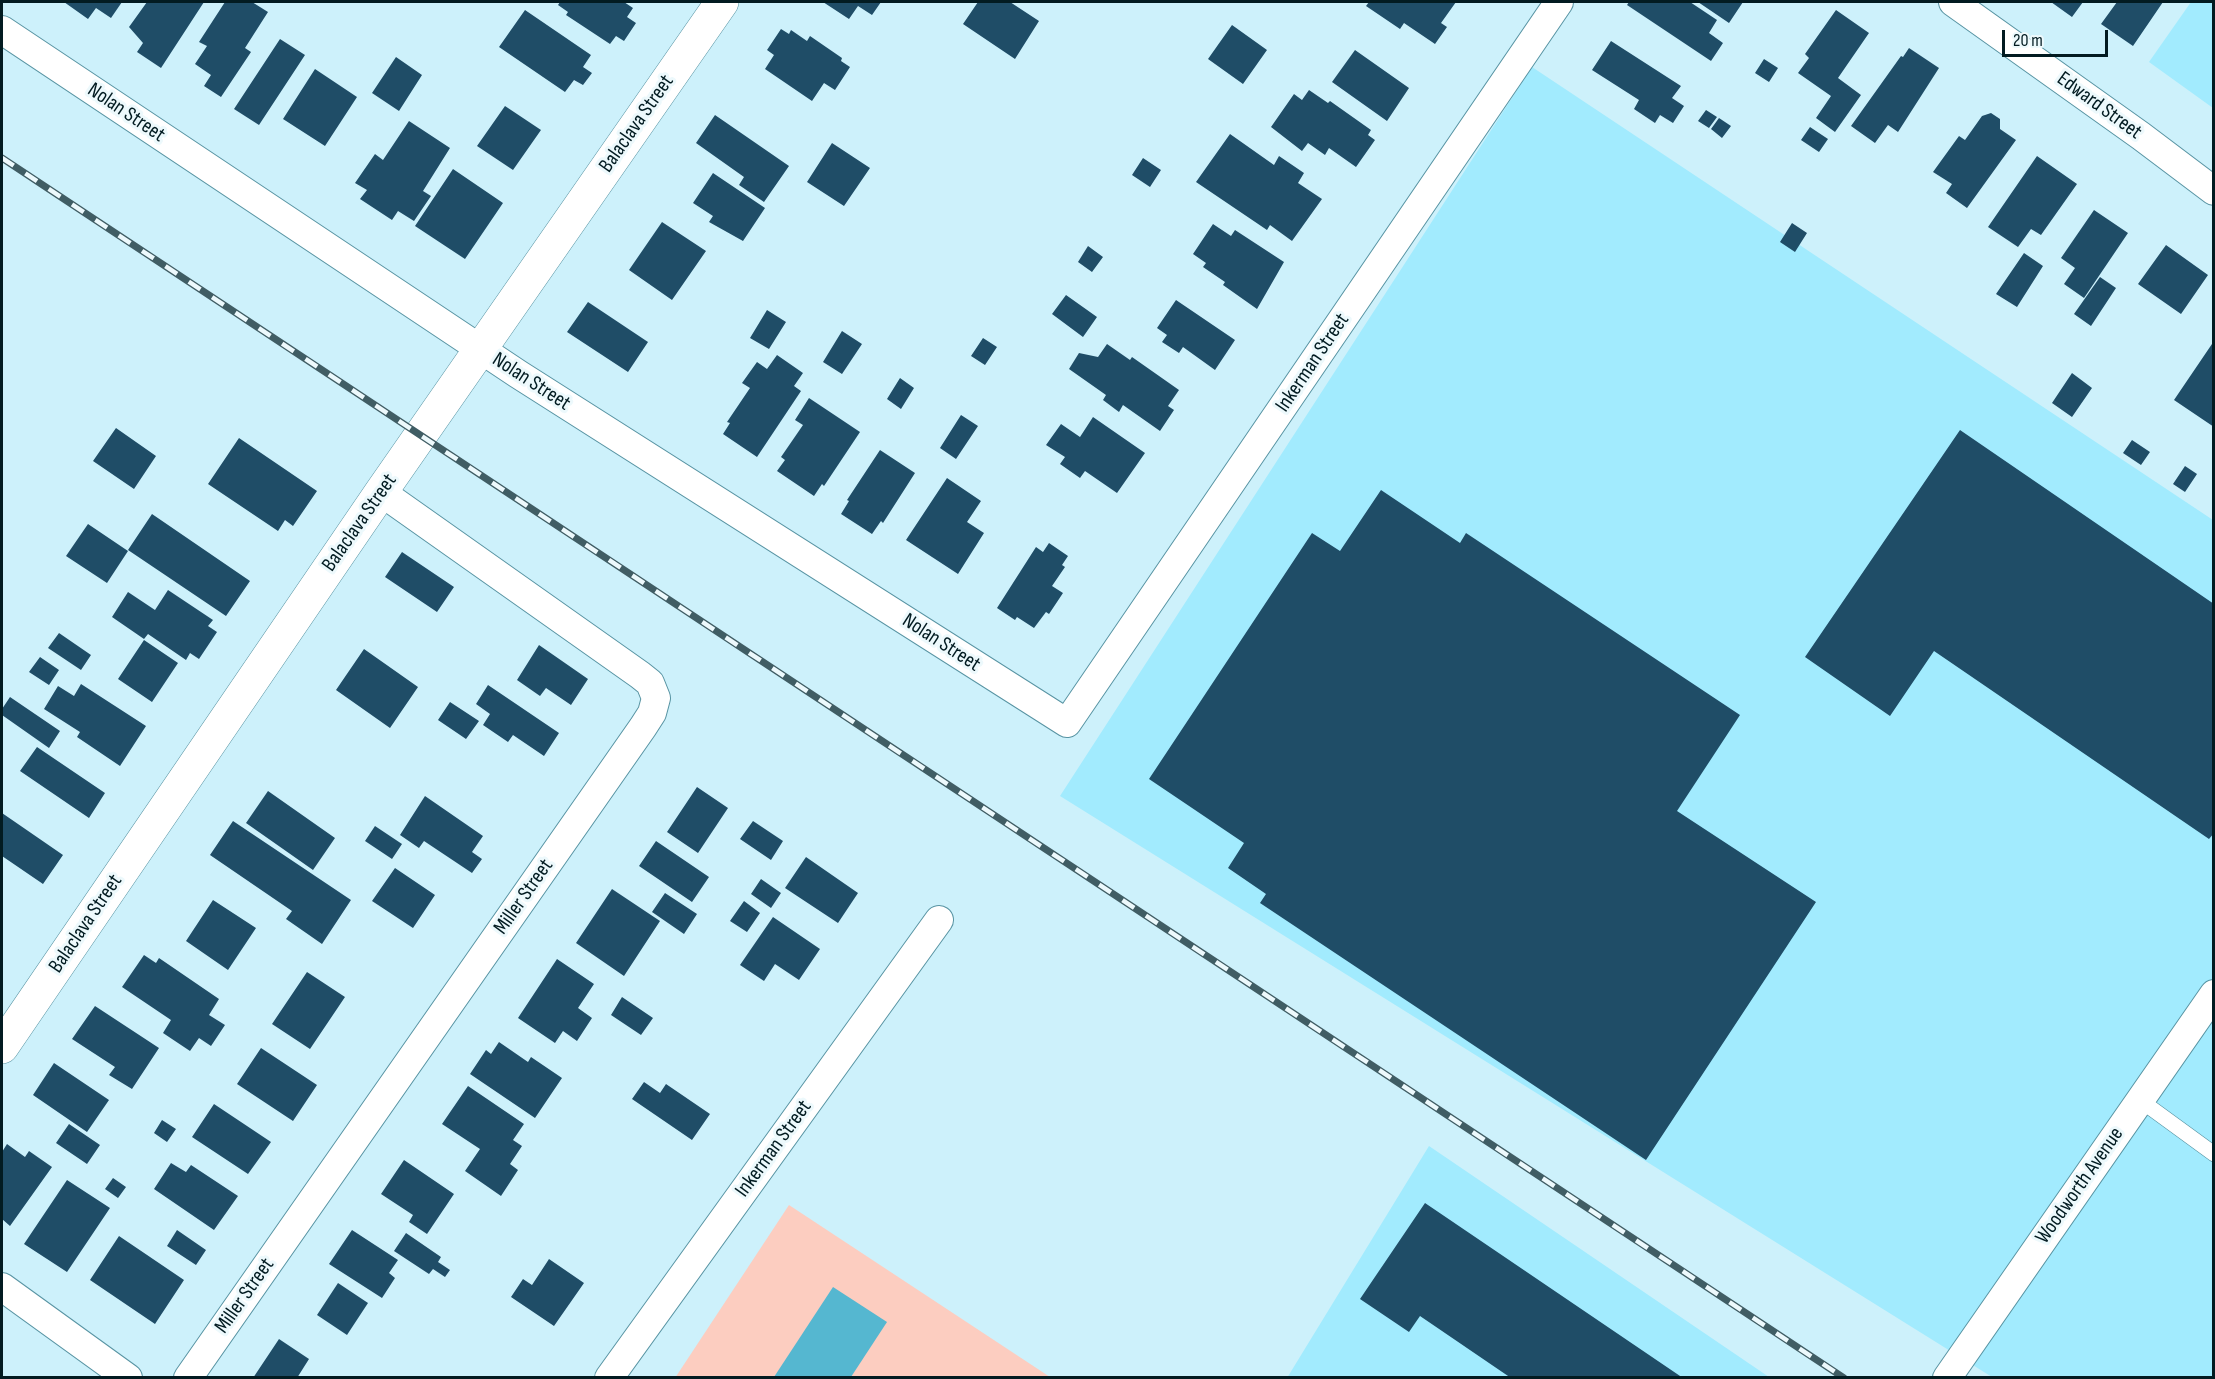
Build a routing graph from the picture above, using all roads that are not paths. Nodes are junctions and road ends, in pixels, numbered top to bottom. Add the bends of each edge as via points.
1 (722, 2) edge
2 (1559, 2) edge
3 (1953, 2) edge
4 (2, 30) edge
5 (2214, 191) edge
6 (481, 349) junction
7 (381, 492) junction
8 (1067, 723) joint
9 (939, 920) dead end
10 (2214, 994) edge
11 (2, 1047) edge
12 (2140, 1100) junction
13 (2214, 1154) edge
14 (2, 1287) edge
15 (128, 1377) edge
16 (188, 1377) edge
17 (609, 1377) edge
18 (1947, 1377) edge

1 - 6 street, Balaclava Street
2 - 8 street, Inkerman Street
3 - 5 street, Edward Street
4 - 6 street, Nolan Street
6 - 7 street, Balaclava Street
6 - 8 street, Nolan Street
7 - 11 street, Balaclava Street
7 - 16 street, Miller Street via 640,675 650,683 656,698 643,727
9 - 17 street, Inkerman Street
10 - 12 street, Woodworth Avenue
12 - 13 lane
12 - 18 street, Woodworth Avenue
14 - 15 street

